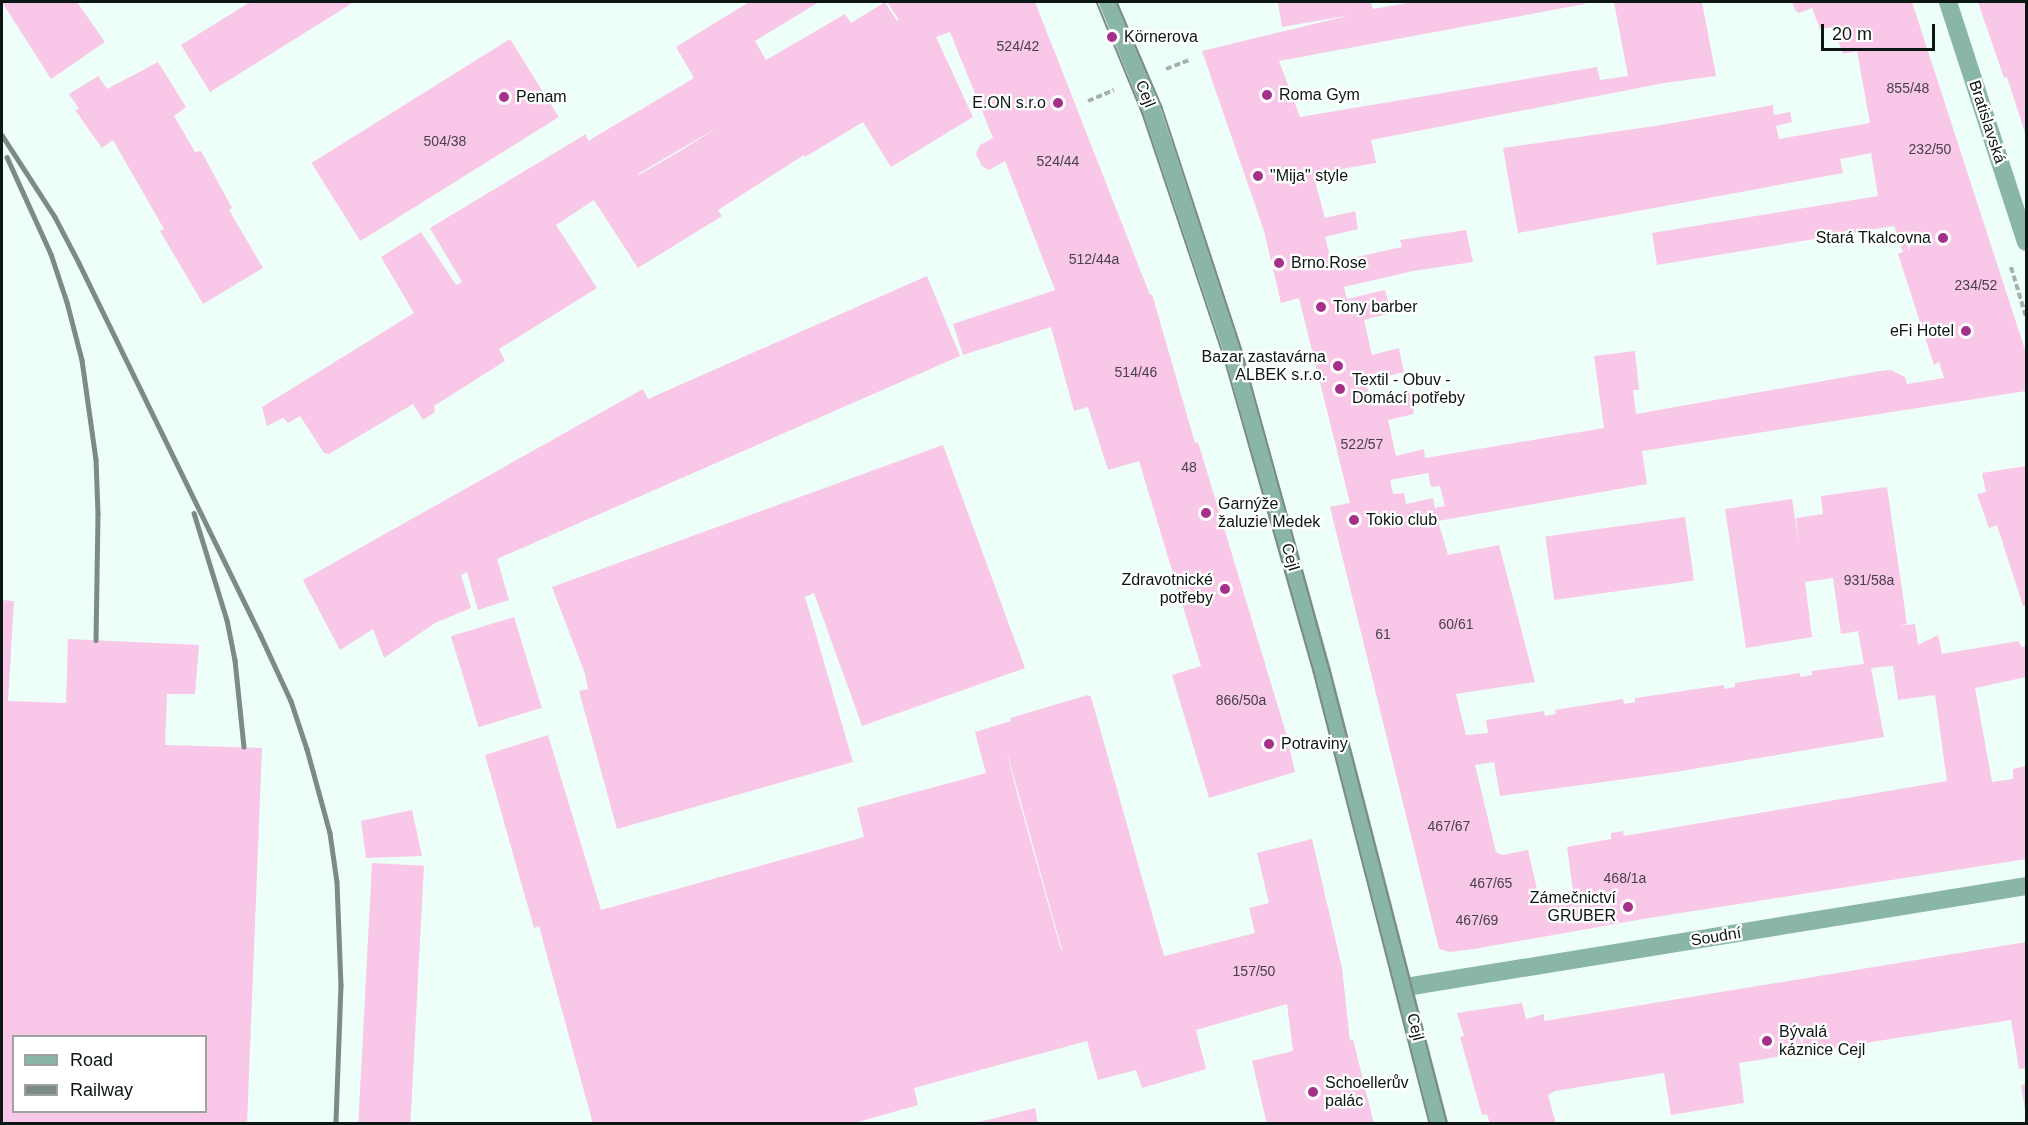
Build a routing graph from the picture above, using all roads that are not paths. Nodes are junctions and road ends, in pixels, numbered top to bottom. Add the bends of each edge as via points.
1 (1108, 2) edge
2 (1948, 2) edge
3 (2026, 242) edge
4 (2026, 886) edge
5 (1406, 987) junction
6 (1439, 1124) edge

1 - 5 street, Cejl via 1152,111 1233,352
2 - 3 street, Bratislavská
4 - 5 street, Soudní
5 - 6 street, Cejl

